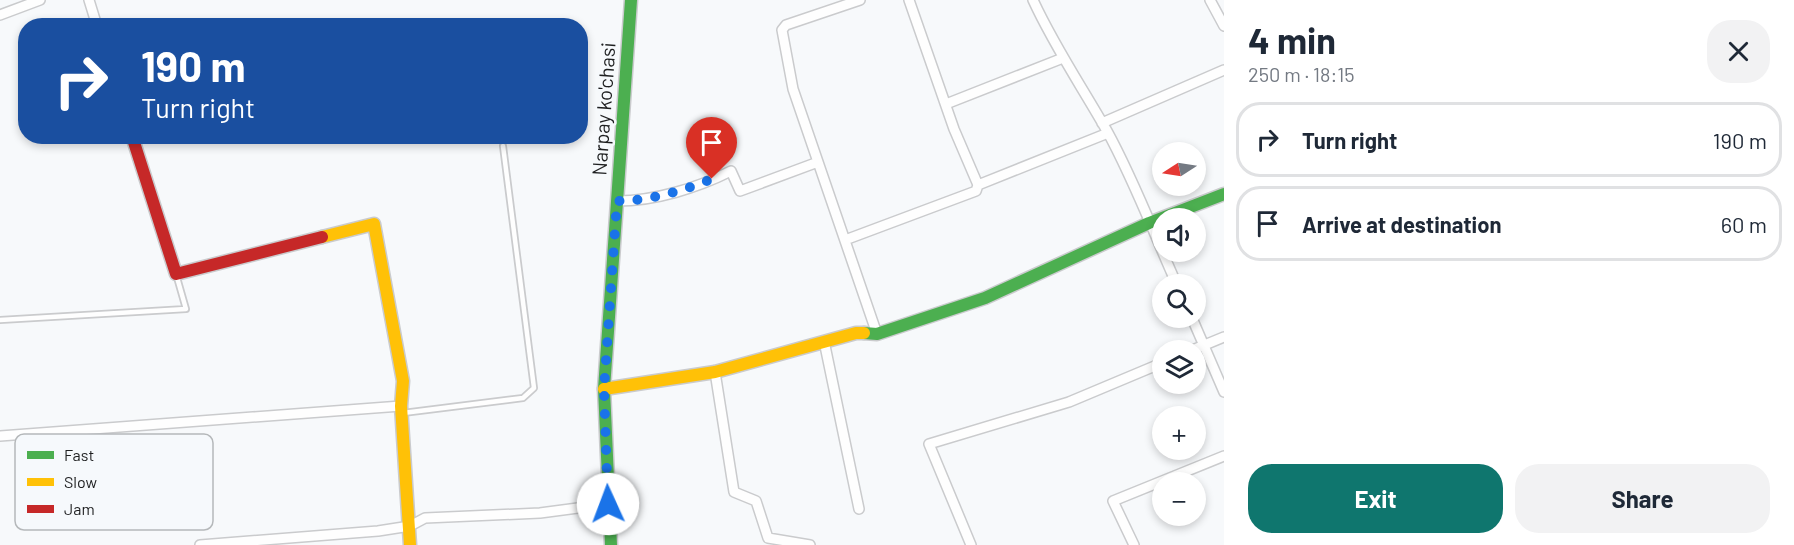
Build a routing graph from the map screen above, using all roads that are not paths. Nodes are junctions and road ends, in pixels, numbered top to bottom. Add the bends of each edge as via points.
1 (40, 0) edge
2 (89, 0) edge
3 (631, 0) edge
4 (860, 0) edge
5 (909, 0) edge
6 (1033, 0) edge
7 (1210, 0) edge
8 (841, 3) edge
9 (0, 15) edge
10 (95, 18) edge
11 (1224, 26) edge
12 (1063, 58) junction
13 (1224, 70) edge
14 (946, 104) junction
15 (1102, 123) junction
16 (1108, 133) junction
17 (135, 144) edge
18 (503, 146) dead end
19 (818, 162) junction
20 (978, 185) junction
21 (1224, 194) edge
22 (617, 201) junction
23 (1149, 223) junction
24 (845, 240) junction
25 (176, 274) junction
26 (1172, 274) edge
27 (0, 320) edge
28 (877, 334) junction
29 (1224, 337) edge
30 (824, 342) junction
31 (1206, 344) edge
32 (1206, 350) edge
33 (1152, 367) edge
34 (715, 372) junction
35 (604, 389) junction
36 (1224, 392) edge
37 (402, 410) junction
38 (31, 434) edge
39 (15, 435) edge
40 (0, 436) edge
41 (1224, 456) edge
42 (608, 504) junction
43 (859, 509) dead end
44 (410, 526) junction
45 (200, 545) edge
46 (410, 545) edge
47 (611, 545) edge
48 (810, 545) edge
49 (971, 545) edge
50 (1134, 545) edge

1 - 9 street
2 - 10 street
3 - 22 street, Narpay ko'chasi
4 - 8 street
5 - 14 street
6 - 12 street
7 - 11 street
8 - 19 street via 782,30 793,89
12 - 14 street
12 - 15 street
13 - 15 street
14 - 20 street
15 - 16 street
16 - 20 street
16 - 23 street
17 - 25 street
18 - 37 lane via 534,388 523,398
19 - 22 street via 740,191 731,171 696,186 640,201
19 - 24 street
20 - 24 street via 976,191
21 - 23 street
22 - 35 street, Narpay ko'chasi
23 - 26 street
23 - 28 street via 985,298
24 - 28 street
25 - 27 lane via 186,309
25 - 37 street via 374,224 401,373
28 - 30 street via 856,333
29 - 31 street
30 - 34 street
30 - 43 street
32 - 36 street
33 - 49 street via 1069,402 929,444
34 - 35 street
34 - 48 street via 734,492 756,501 768,538
35 - 42 street, Narpay ko'chasi
37 - 38 street
37 - 44 street
39 - 40 street
41 - 50 street via 1113,501
42 - 44 street via 540,513 425,518
42 - 47 street, Narpay ko'chasi
44 - 45 street
44 - 46 street

